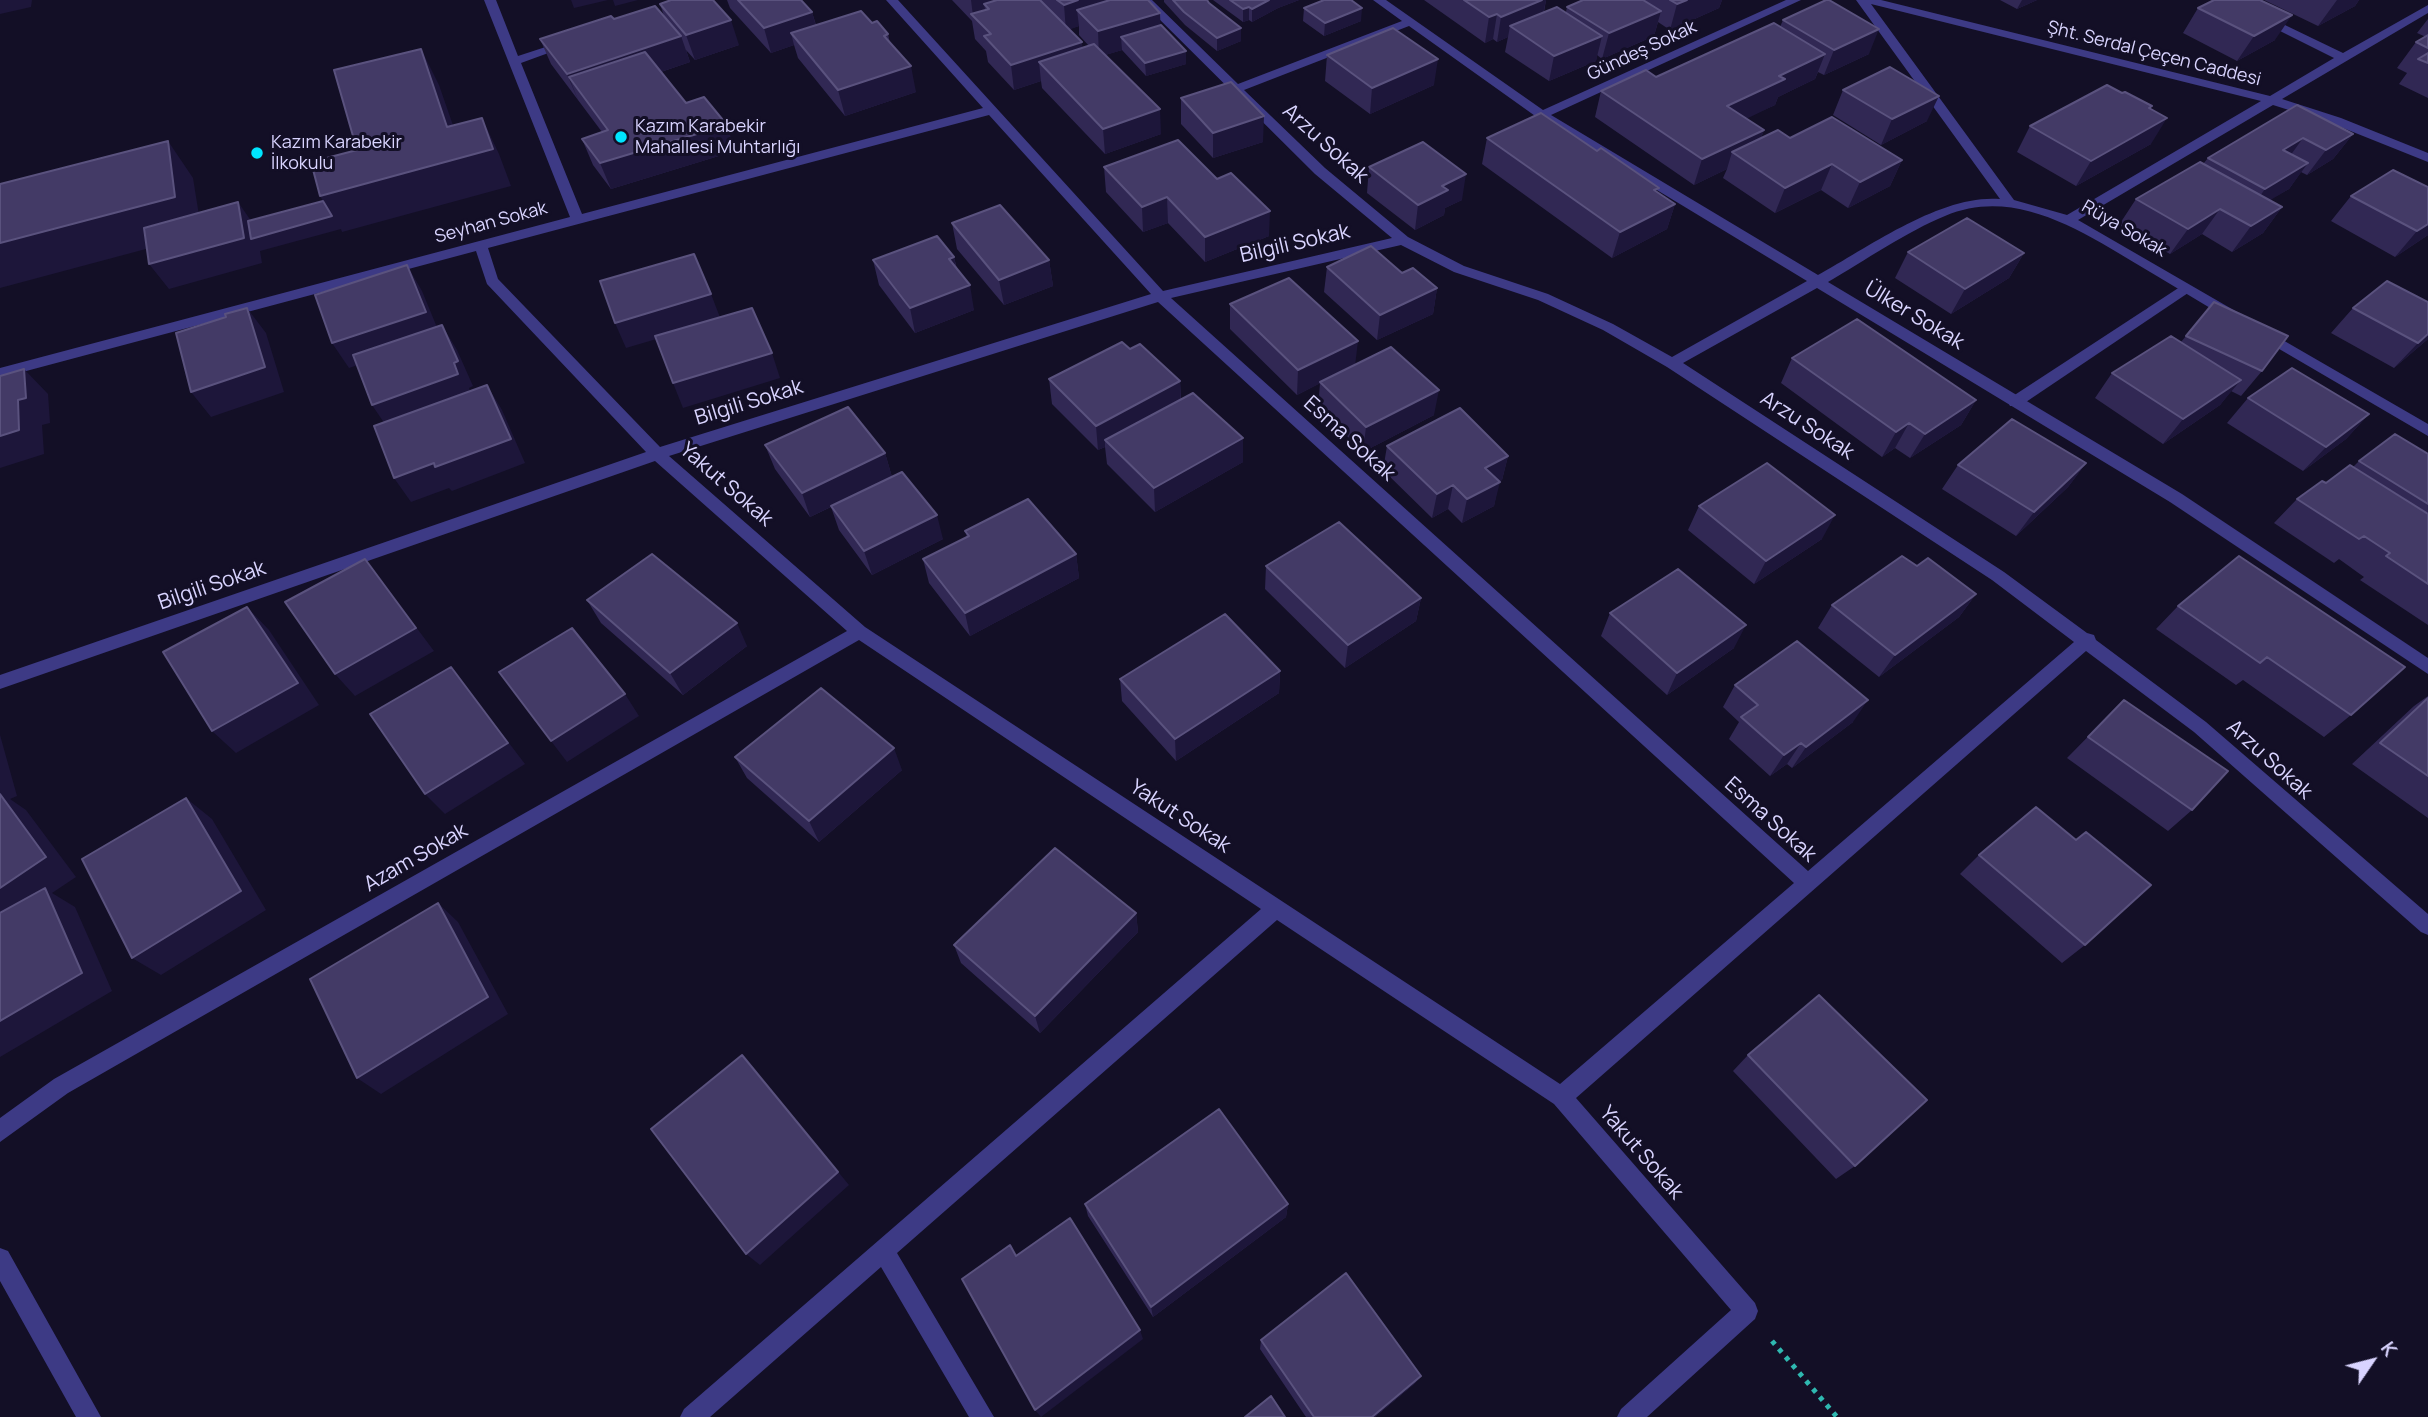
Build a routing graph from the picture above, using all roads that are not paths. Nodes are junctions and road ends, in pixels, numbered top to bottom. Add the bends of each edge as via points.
1 (490, 0) edge
2 (892, 0) edge
3 (1146, 0) edge
4 (1379, 0) edge
5 (1794, 0) edge
6 (1865, 0) edge
7 (2224, 0) edge
8 (2428, 8) edge
9 (1410, 22) junction
10 (576, 41) edge
11 (2343, 58) junction
12 (514, 61) junction
13 (1235, 89) junction
14 (2271, 100) junction
15 (992, 110) junction
16 (1542, 116) junction
17 (2428, 158) edge
18 (2009, 202) junction
19 (2070, 219) junction
20 (578, 220) junction
21 (1403, 240) junction
22 (481, 246) junction
23 (1816, 282) junction
24 (2186, 288) junction
25 (1160, 296) junction
26 (1672, 363) junction
27 (0, 373) edge
28 (2015, 402) junction
29 (2428, 431) edge
30 (657, 454) junction
31 (859, 632) junction
32 (2088, 640) junction
33 (2428, 667) edge
34 (0, 682) edge
35 (1807, 882) junction
36 (1276, 908) junction
37 (2428, 926) edge
38 (1562, 1097) junction
39 (0, 1131) edge
40 (883, 1250) junction
41 (0, 1259) edge
42 (89, 1417) edge
43 (692, 1417) edge
44 (982, 1417) edge
45 (1629, 1417) edge

1 - 12 street
2 - 15 street, Esma Sokak
3 - 13 street, Arzu Sokak
4 - 9 street, Ülker Sokak
5 - 16 street, Gündeş Sokak
6 - 14 street, Şht. Serdal Çeçen Caddesi
6 - 18 street
7 - 11 street
8 - 11 street
9 - 13 street
9 - 16 street, Ülker Sokak
10 - 12 street
11 - 14 street
12 - 20 street
13 - 21 street, Arzu Sokak via 1320,171
14 - 17 street, Şht. Serdal Çeçen Caddesi
14 - 19 street
15 - 20 street, Seyhan Sokak
15 - 25 street, Esma Sokak
16 - 23 street, Ülker Sokak
18 - 19 street, Rüya Sokak
18 - 23 street, Rüya Sokak via 1961,205 1940,213
19 - 24 street, Rüya Sokak
20 - 22 street, Seyhan Sokak
21 - 25 street, Bilgili Sokak
21 - 26 street, Arzu Sokak via 1458,269 1576,312
22 - 27 street, Seyhan Sokak
22 - 30 street, Yakut Sokak via 492,281
23 - 26 street, Rüya Sokak
23 - 28 street, Ülker Sokak
24 - 28 street
24 - 29 street, Rüya Sokak
25 - 30 street, Bilgili Sokak
25 - 35 street, Esma Sokak
26 - 32 street, Arzu Sokak
28 - 33 street, Ülker Sokak via 2176,498
30 - 31 street, Yakut Sokak
30 - 34 street, Bilgili Sokak
31 - 36 street, Yakut Sokak
31 - 39 street, Azam Sokak via 61,1086
32 - 35 street
32 - 37 street, Arzu Sokak via 2200,727
35 - 38 street
36 - 38 street, Yakut Sokak
36 - 40 street
38 - 45 street, Yakut Sokak via 1747,1311
40 - 43 street
40 - 44 street
41 - 42 street

